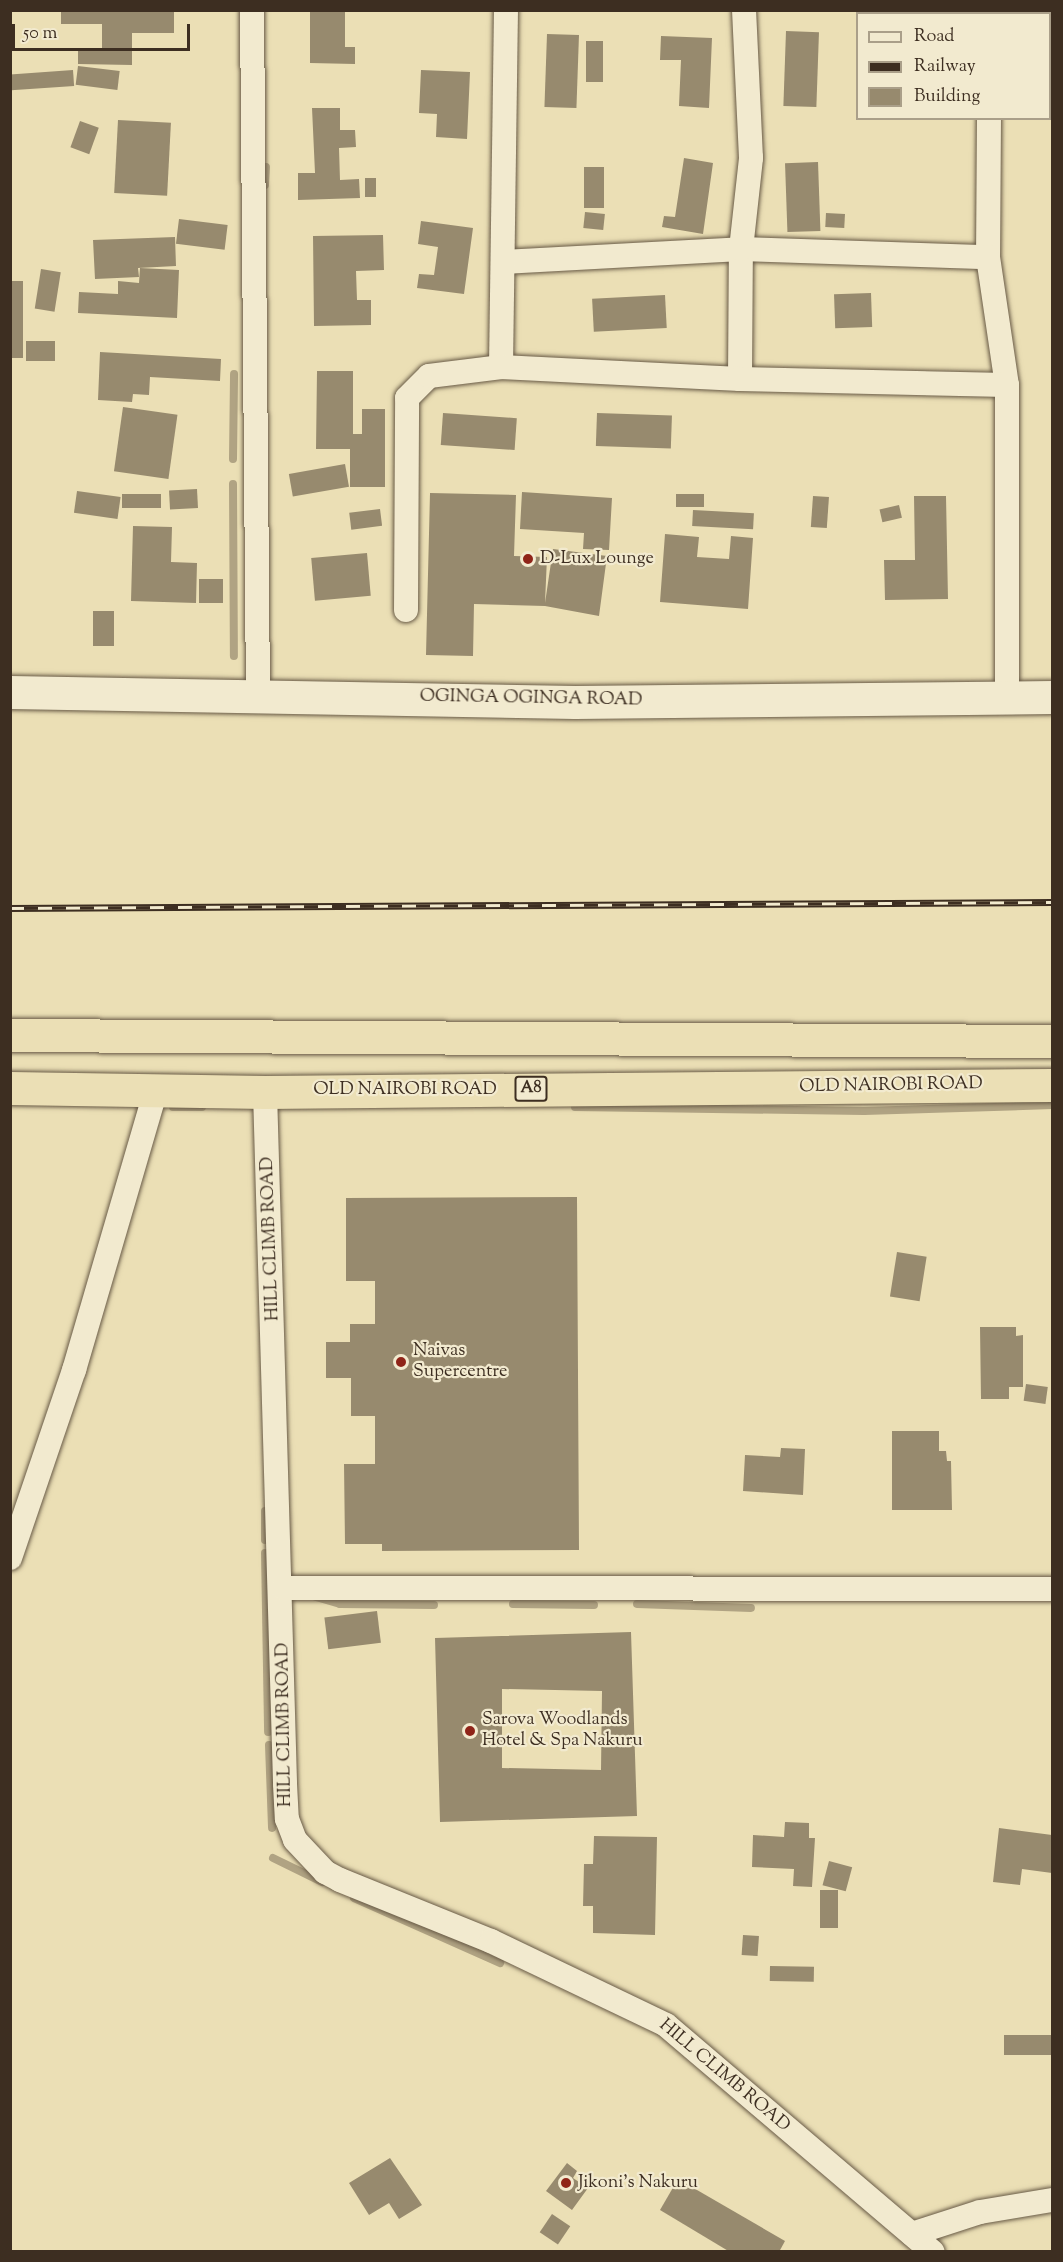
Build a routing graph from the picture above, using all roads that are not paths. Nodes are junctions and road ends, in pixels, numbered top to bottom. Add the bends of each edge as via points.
1 (252, 10) edge
2 (506, 10) edge
3 (744, 10) edge
4 (989, 120) edge
5 (741, 249) junction
6 (988, 257) junction
7 (503, 262) junction
8 (501, 367) junction
9 (740, 379) junction
10 (1007, 385) junction
11 (406, 610) dead end
12 (10, 692) edge
13 (258, 694) junction
14 (1007, 697) junction
15 (1053, 697) edge
16 (10, 1035) edge
17 (1053, 1041) edge
18 (1053, 1085) edge
19 (10, 1088) edge
20 (156, 1089) junction
21 (265, 1092) junction
22 (10, 1558) edge
23 (283, 1588) junction
24 (1053, 1589) edge
25 (1053, 2200) edge
26 (912, 2234) junction
27 (933, 2252) edge

1 - 13 street
2 - 7 street
3 - 5 street via 751,158
4 - 6 street
5 - 6 street
5 - 7 street
5 - 9 street
6 - 10 street
7 - 8 street
8 - 9 street
8 - 11 street via 429,376 407,398
9 - 10 street
10 - 14 street
12 - 13 street, OGINGA OGINGA ROAD
13 - 14 street, OGINGA OGINGA ROAD via 575,702
14 - 15 street, OGINGA OGINGA ROAD
16 - 17 highway
18 - 21 highway, OLD NAIROBI ROAD / A8
19 - 20 highway, OLD NAIROBI ROAD / A8
20 - 21 highway, OLD NAIROBI ROAD / A8
20 - 22 street via 74,1370
21 - 23 street, HILL CLIMB ROAD
23 - 24 street
23 - 26 street, HILL CLIMB ROAD via 287,1819 311,1859 340,1881 491,1941 656,2019
25 - 26 street via 980,2212
26 - 27 street, HILL CLIMB ROAD

